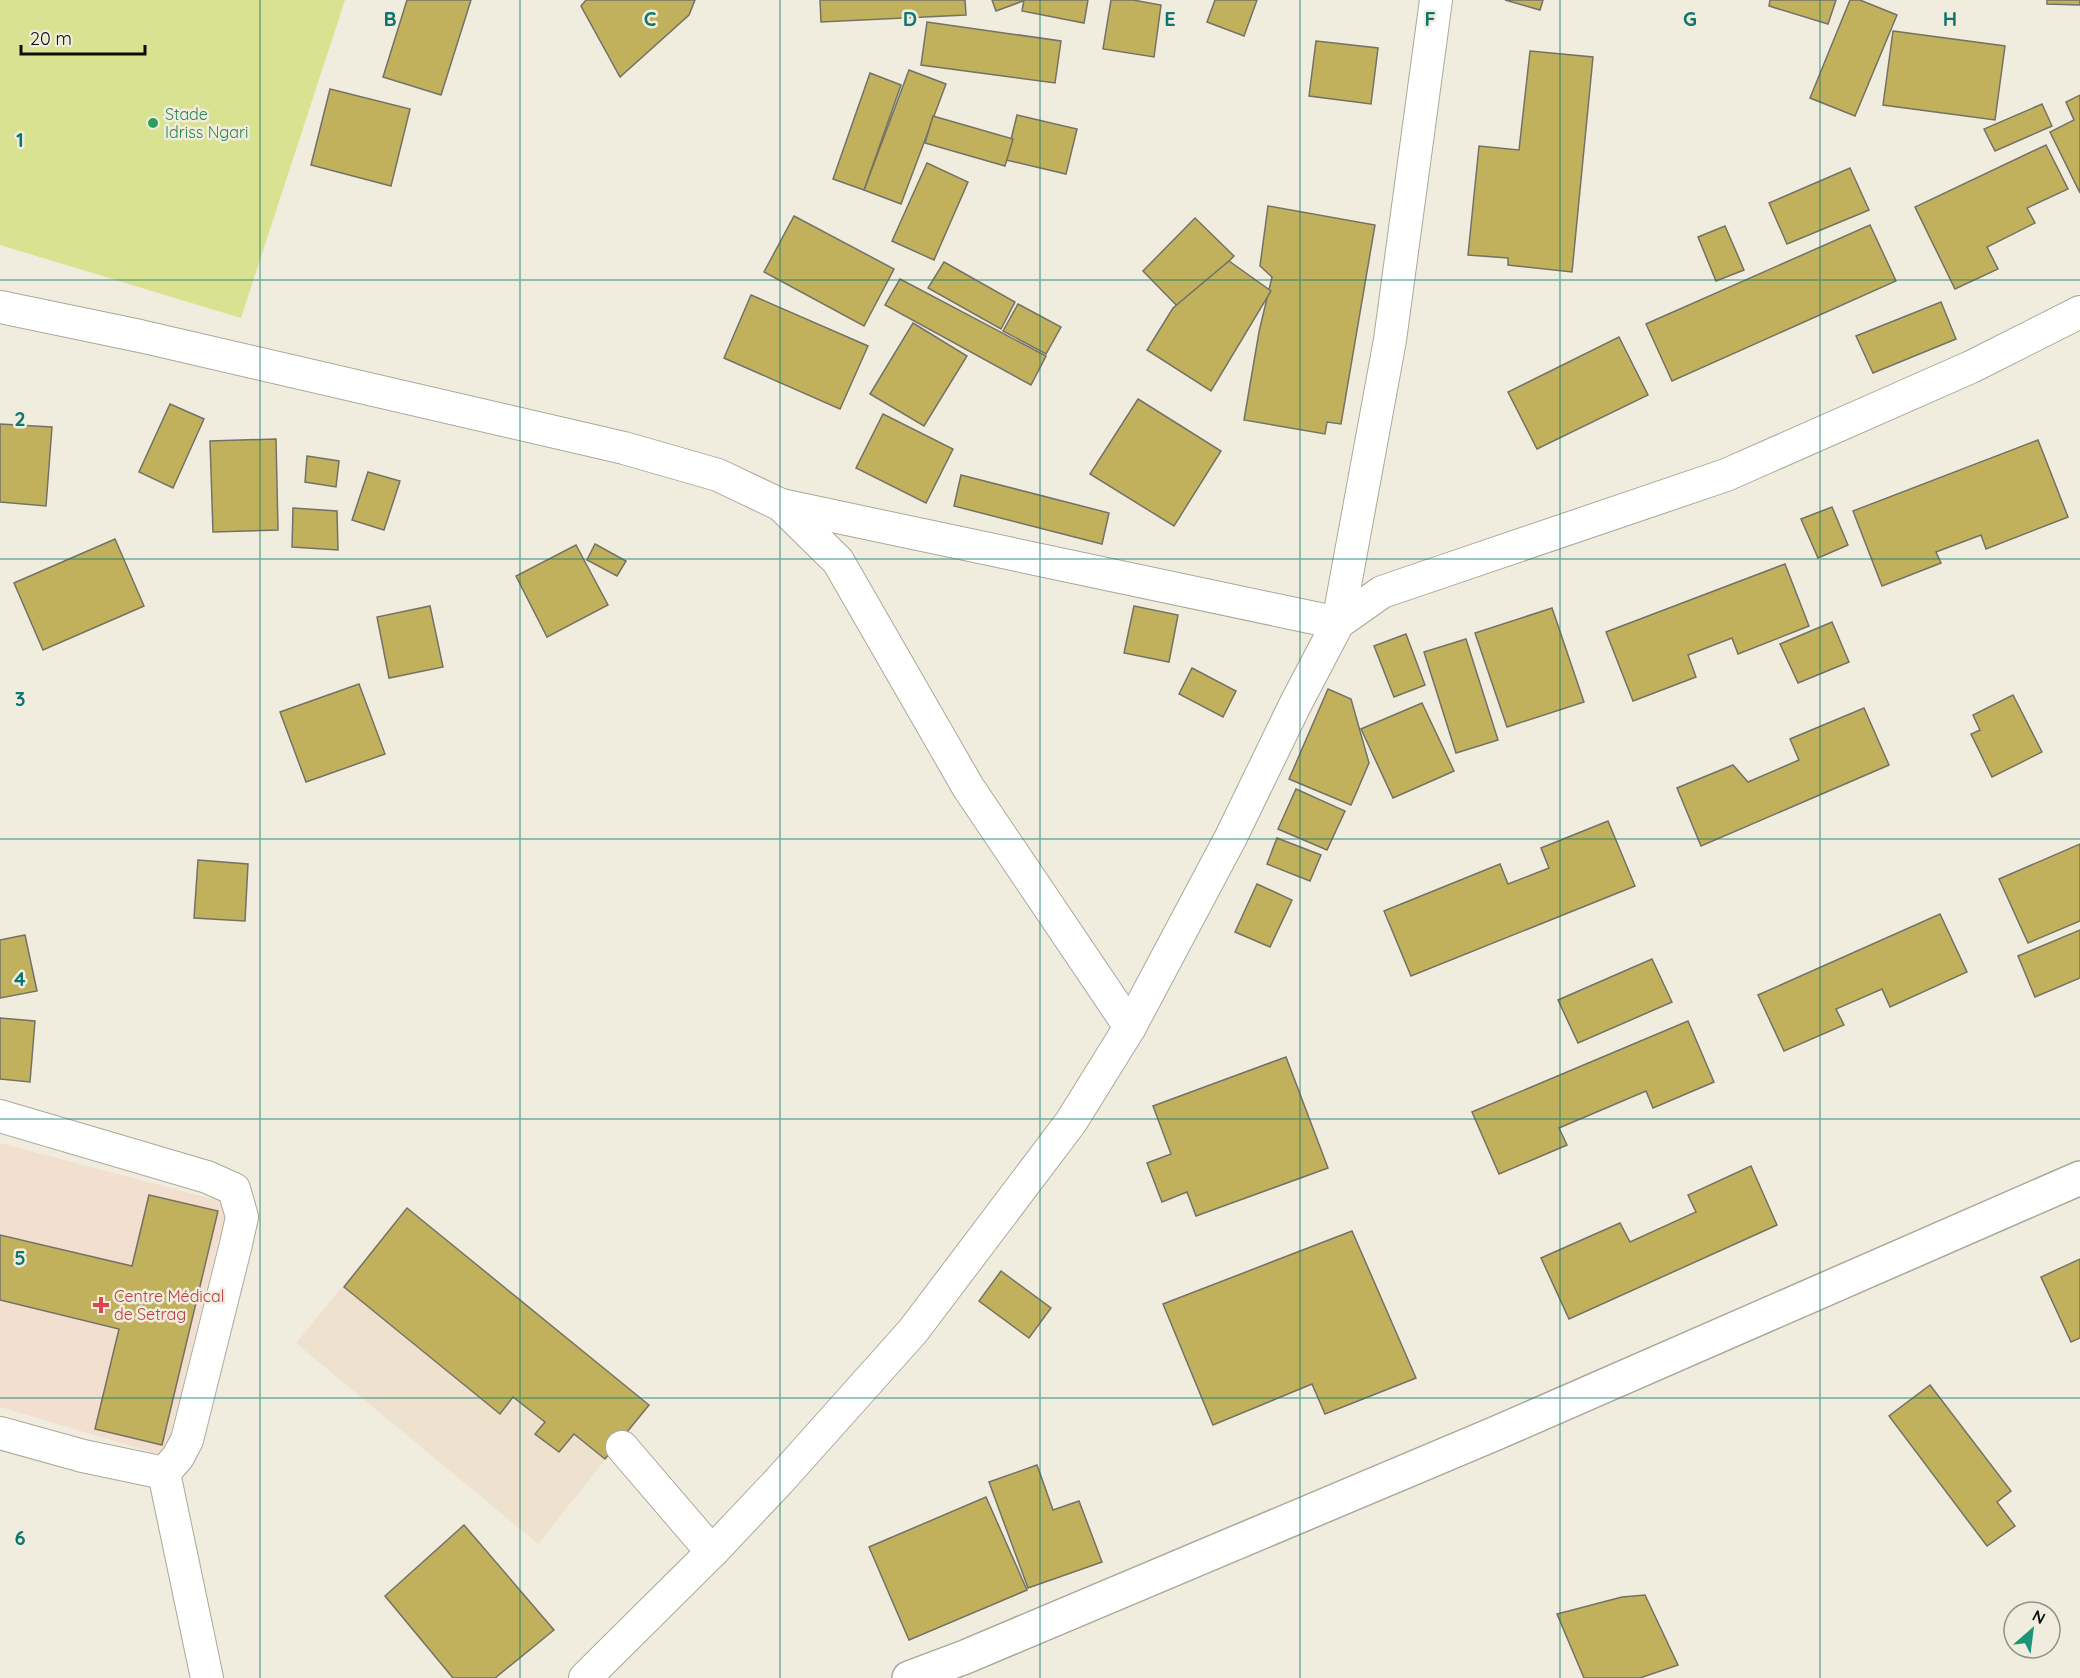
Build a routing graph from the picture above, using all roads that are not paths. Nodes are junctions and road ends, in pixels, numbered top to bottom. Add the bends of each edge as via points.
1 (1436, 0) edge
2 (0, 307) edge
3 (2080, 312) edge
4 (781, 506) junction
5 (1338, 623) junction
6 (1130, 1027) junction
7 (0, 1116) edge
8 (2080, 1178) edge
9 (0, 1433) edge
10 (622, 1447) dead end
11 (164, 1473) junction
12 (712, 1552) junction
13 (207, 1678) edge
14 (585, 1678) edge
15 (909, 1678) edge

1 - 5 street via 1390,340
2 - 4 street via 624,448 717,475
3 - 5 street via 1971,367 1726,475 1382,592
4 - 5 street
4 - 6 street via 838,561 968,787
5 - 6 street
6 - 12 street via 1071,1122 913,1331
7 - 11 street via 207,1177 234,1189 242,1217 236,1244 187,1440
8 - 15 street via 1494,1434
9 - 11 street
10 - 12 street
11 - 13 street
12 - 14 street

